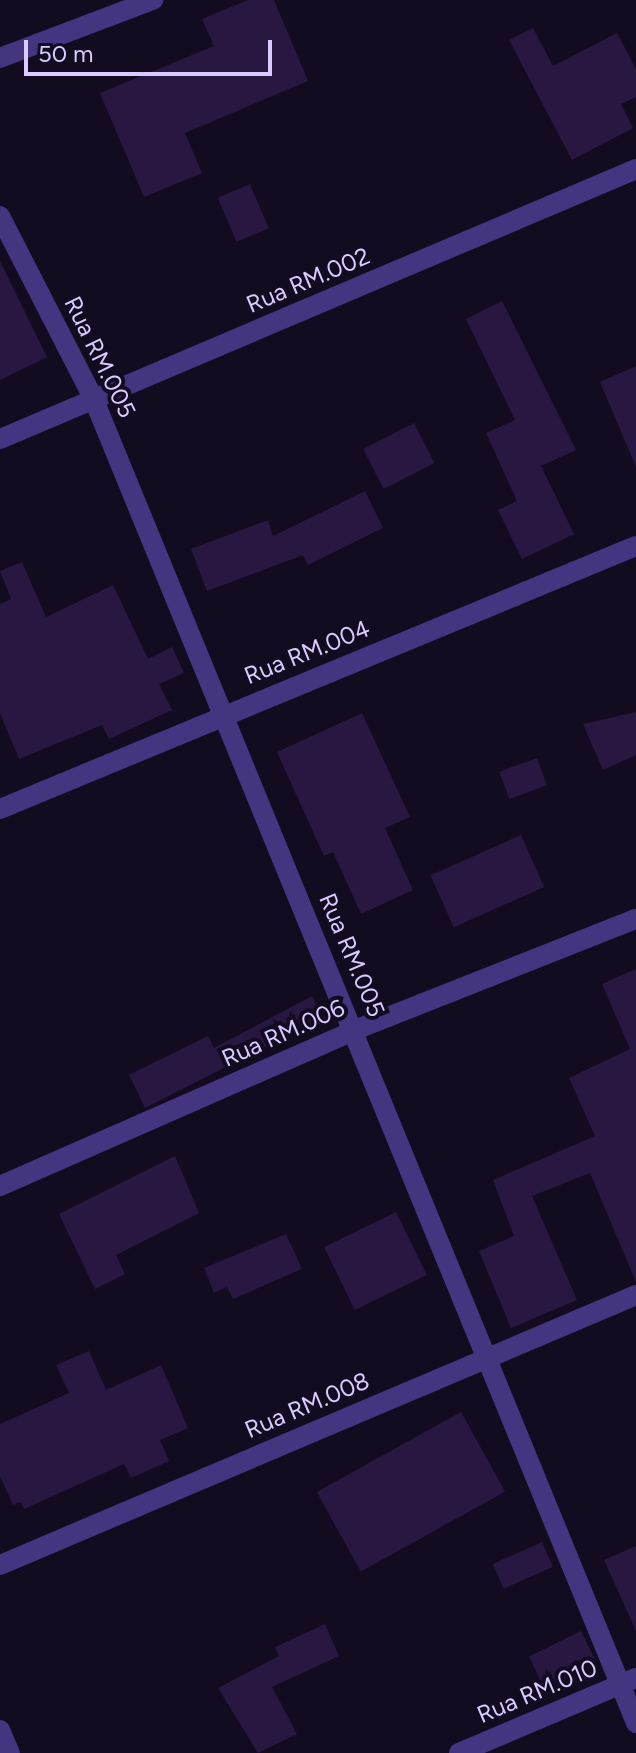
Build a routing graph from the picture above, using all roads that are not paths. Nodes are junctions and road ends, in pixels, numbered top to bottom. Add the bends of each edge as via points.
1 (153, 0) edge
2 (0, 58) edge
3 (636, 169) edge
4 (0, 216) edge
5 (94, 400) junction
6 (0, 439) edge
7 (636, 546) edge
8 (224, 714) junction
9 (0, 809) edge
10 (636, 919) edge
11 (355, 1030) junction
12 (0, 1186) edge
13 (636, 1295) edge
14 (484, 1357) junction
15 (0, 1565) edge
16 (628, 1681) edge
17 (636, 1723) edge
18 (0, 1730) edge
19 (10, 1753) edge
20 (459, 1753) edge

1 - 2 street
3 - 5 street, Rua RM.002
4 - 5 street, Rua RM.005
5 - 6 street, Rua RM.002
5 - 8 street, Rua RM.005
7 - 8 street, Rua RM.004
8 - 9 street, Rua RM.004
8 - 11 street, Rua RM.005
10 - 11 street, Rua RM.006
11 - 12 street, Rua RM.006
11 - 14 street, Rua RM.005
13 - 14 street, Rua RM.008
14 - 15 street, Rua RM.008
14 - 16 street, Rua RM.005
16 - 17 street, Rua RM.005
16 - 20 street, Rua RM.010
18 - 19 street

